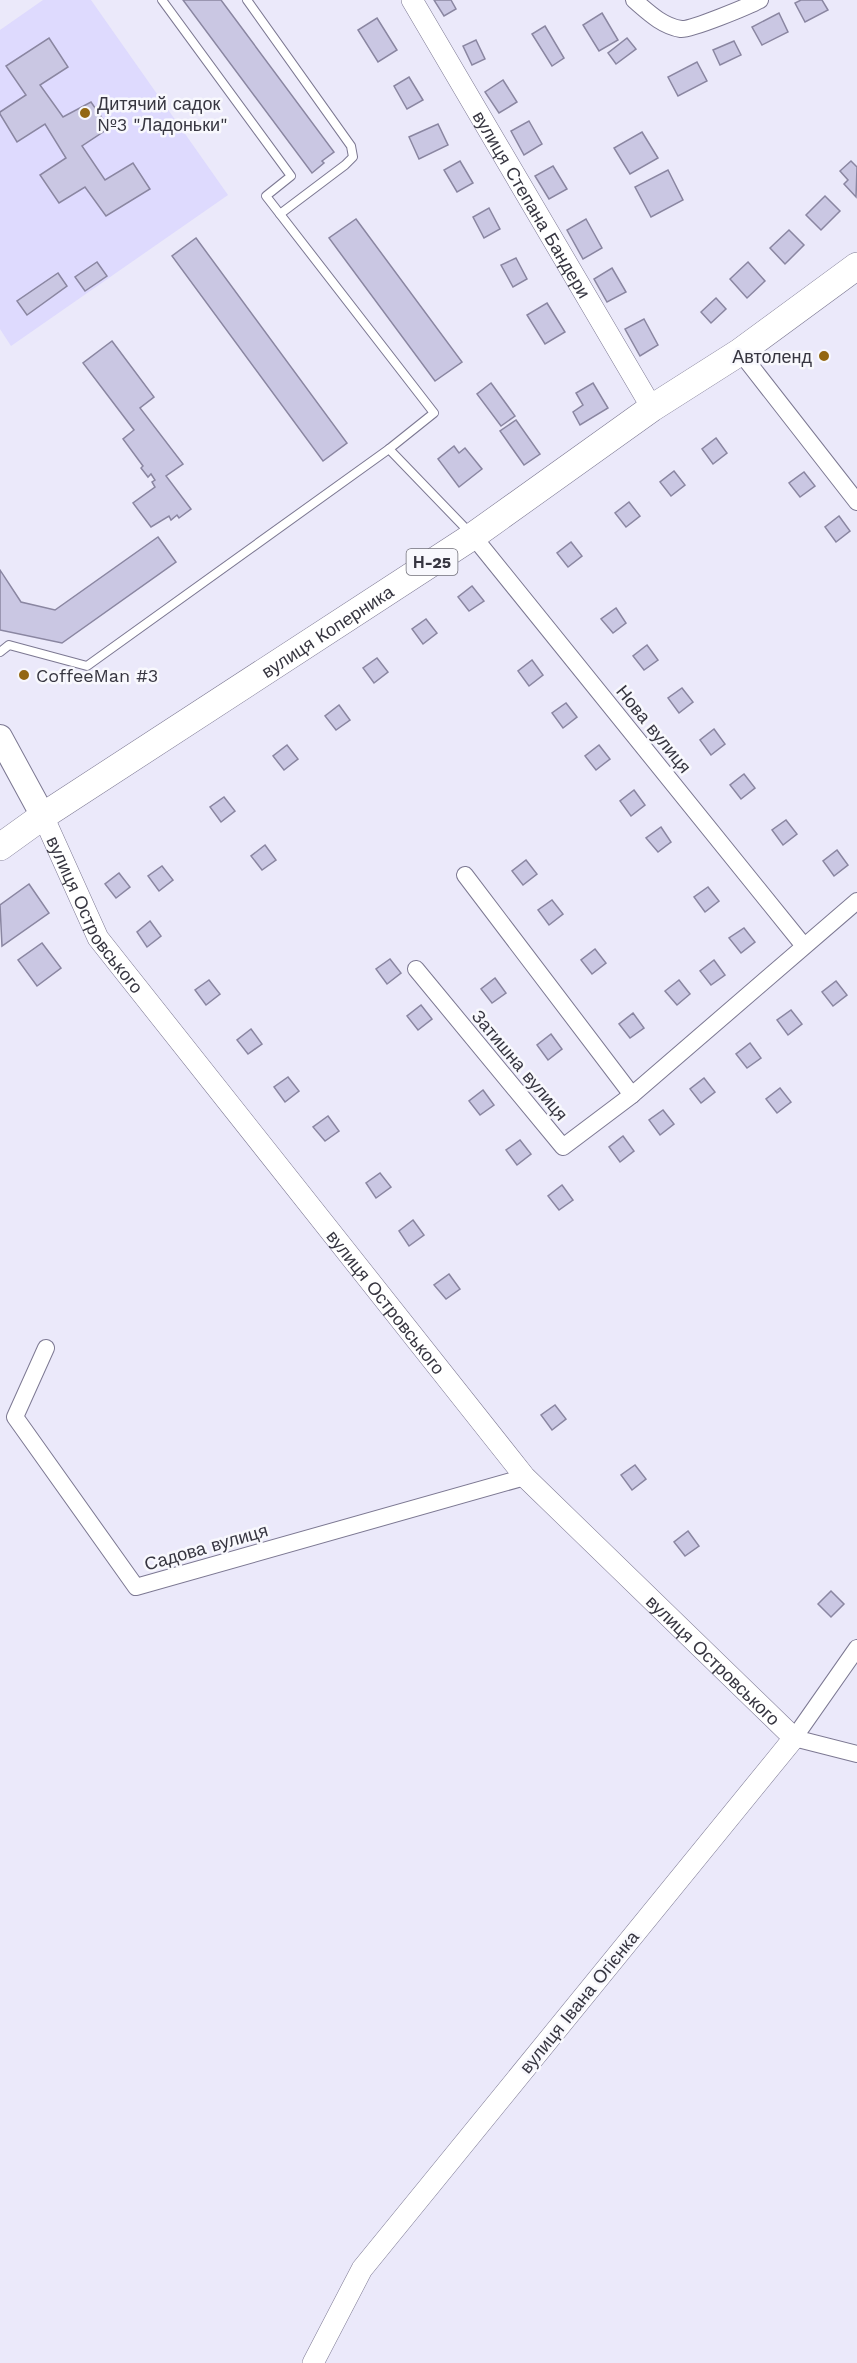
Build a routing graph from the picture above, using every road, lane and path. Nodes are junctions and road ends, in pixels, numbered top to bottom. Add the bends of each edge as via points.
1 (162, 0) edge
2 (247, 0) edge
3 (412, 0) edge
4 (634, 0) edge
5 (760, 0) edge
6 (280, 214) junction
7 (857, 266) edge
8 (740, 351) junction
9 (651, 408) junction
10 (389, 449) junction
11 (857, 502) edge
12 (473, 536) junction
13 (0, 651) edge
14 (0, 737) edge
15 (43, 816) junction
16 (0, 847) edge
17 (465, 875) dead end
18 (857, 901) edge
19 (804, 946) junction
20 (416, 969) dead end
21 (632, 1095) junction
22 (46, 1348) dead end
23 (525, 1477) junction
24 (857, 1648) edge
25 (794, 1738) junction
26 (857, 1754) edge
27 (313, 2363) edge

1 - 6 lane via 291,176 266,196
2 - 6 lane via 351,146 352,157 345,165
3 - 9 street, вулиця Степана Бандери
4 - 5 street via 662,22 683,30
6 - 10 lane via 434,413
7 - 8 main road, вулиця Коперника / Н-25
8 - 9 main road, вулиця Коперника / Н-25
8 - 11 street
9 - 12 main road, вулиця Коперника / Н-25
10 - 12 lane
10 - 13 lane via 87,666 9,645
12 - 15 main road, вулиця Коперника / Н-25
12 - 19 street, Нова вулиця
14 - 15 main road
15 - 16 main road, вулиця Коперника / Н-25
15 - 23 street, вулиця Островського via 98,938
17 - 21 street
18 - 19 street, Затишна вулиця
19 - 21 street, Затишна вулиця
20 - 21 street, Затишна вулиця via 563,1146
22 - 23 street, Садова вулиця via 15,1417 136,1587
23 - 25 street, вулиця Островського
24 - 25 street, вулиця Івана Огієнка
25 - 26 street
25 - 27 street, вулиця Івана Огієнка via 362,2269

